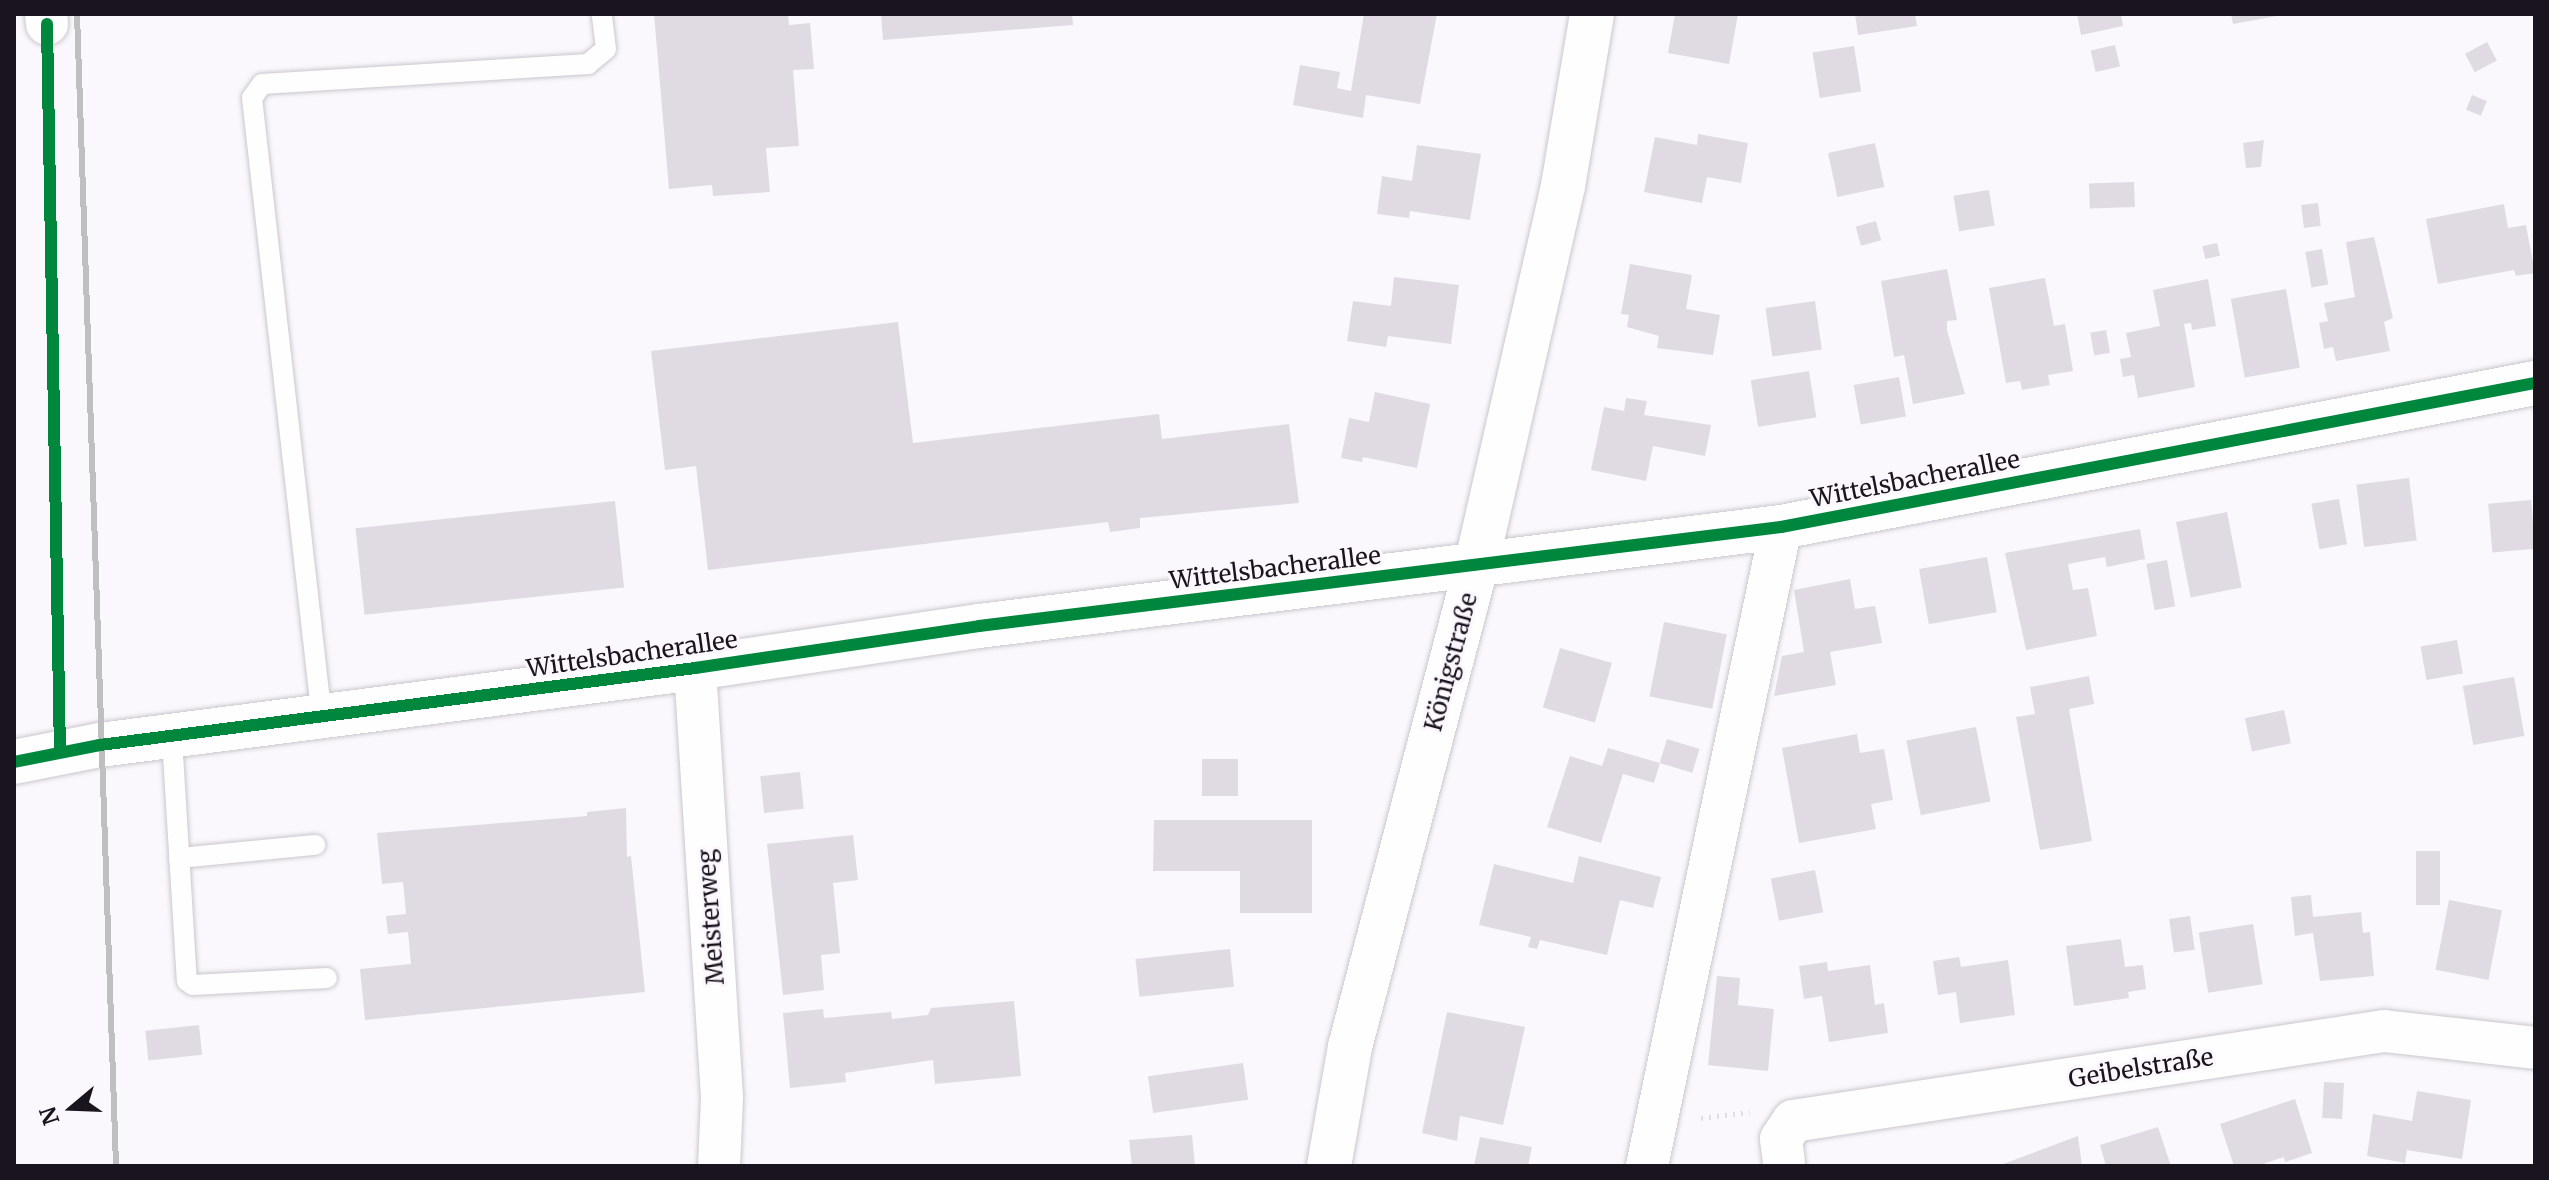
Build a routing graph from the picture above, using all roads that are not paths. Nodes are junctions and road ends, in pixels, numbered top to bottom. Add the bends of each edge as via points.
1 (602, 14) edge
2 (1592, 14) edge
3 (2535, 383) edge
4 (1781, 527) junction
5 (1476, 566) junction
6 (695, 668) junction
7 (322, 719) junction
8 (172, 738) junction
9 (14, 762) edge
10 (315, 845) dead end
11 (179, 858) junction
12 (327, 978) dead end
13 (2535, 1048) edge
14 (1784, 1163) dead end
15 (719, 1166) edge
16 (1329, 1166) edge
17 (1647, 1166) edge

1 - 7 lane via 606,49 588,64 262,84 252,98
2 - 5 street, Königstraße via 1563,186
3 - 4 street, Wittelsbacherallee
4 - 5 street, Wittelsbacherallee
4 - 17 street, Wittelsbacherallee
5 - 6 street, Wittelsbacherallee via 979,626
5 - 16 street, Königstraße via 1350,1047
6 - 7 street, Wittelsbacherallee
6 - 15 street, Meisterweg via 722,1098
7 - 8 street, Wittelsbacherallee
8 - 9 street, Wittelsbacherallee
8 - 11 lane
10 - 11 lane
11 - 12 lane via 187,981 193,985
13 - 14 street, Geibelstraße via 2384,1031 1793,1121 1781,1139

